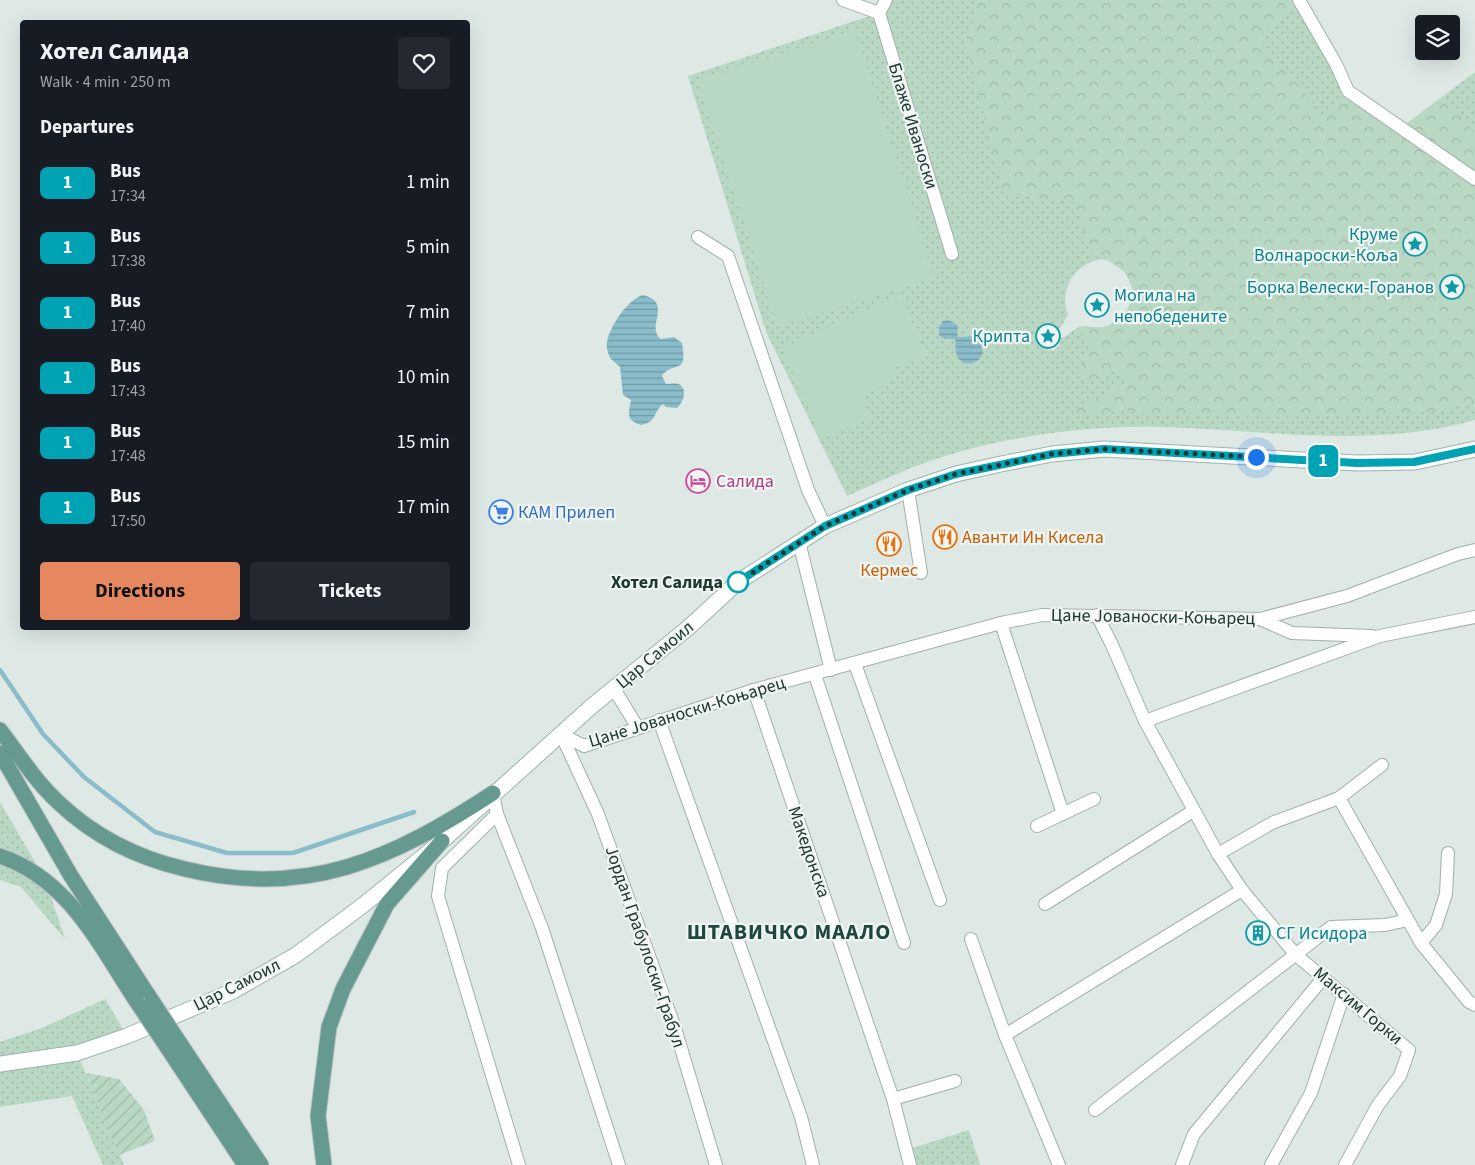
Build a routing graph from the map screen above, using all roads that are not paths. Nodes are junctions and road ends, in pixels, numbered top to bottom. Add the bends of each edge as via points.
1 (843, 0) edge
2 (886, 0) edge
3 (1299, 0) edge
4 (879, 13) junction
5 (1475, 179) edge
6 (698, 237) dead end
7 (952, 254) dead end
8 (1475, 449) edge
9 (908, 490) junction
10 (825, 526) junction
11 (799, 542) junction
12 (1475, 550) edge
13 (921, 573) dead end
14 (1097, 615) junction
15 (1475, 618) edge
16 (1260, 620) junction
17 (1001, 623) junction
18 (1380, 636) junction
19 (855, 664) junction
20 (831, 670) junction
21 (815, 675) junction
22 (614, 689) junction
23 (754, 690) junction
24 (660, 720) junction
25 (1145, 721) junction
26 (638, 728) junction
27 (0, 730) edge
28 (562, 734) junction
29 (0, 753) edge
30 (1382, 765) dead end
31 (493, 793) junction
32 (1339, 798) junction
33 (1094, 799) dead end
34 (1193, 811) junction
35 (497, 814) junction
36 (1063, 814) junction
37 (1037, 826) dead end
38 (442, 841) junction
39 (1448, 853) dead end
40 (1218, 854) junction
41 (0, 856) edge
42 (1242, 890) junction
43 (940, 900) dead end
44 (1045, 904) dead end
45 (1408, 920) junction
46 (971, 939) dead end
47 (904, 943) dead end
48 (1421, 943) junction
49 (1296, 955) junction
50 (1324, 978) junction
51 (1344, 994) junction
52 (144, 1001) junction
53 (1475, 1005) edge
54 (1005, 1035) junction
55 (179, 1053) junction
56 (0, 1064) edge
57 (955, 1081) dead end
58 (893, 1099) junction
59 (1095, 1110) dead end
60 (245, 1165) edge
61 (261, 1165) edge
62 (324, 1165) edge
63 (519, 1165) edge
64 (619, 1165) edge
65 (716, 1165) edge
66 (813, 1165) edge
67 (910, 1165) edge
68 (1059, 1165) edge
69 (1182, 1165) edge
70 (1270, 1165) edge
71 (1345, 1165) edge

1 - 4 street
2 - 4 street
3 - 5 street via 1336,64 1348,92
4 - 7 street, Блаже Иваноски
6 - 10 street via 728,256 805,481
8 - 9 street, Цар Самоил via 1414,462 1357,463 1104,449 1052,454 1001,464
9 - 10 street, Цар Самоил
9 - 13 street
10 - 11 street, Цар Самоил
11 - 20 street
11 - 22 street, Цар Самоил via 738,582
12 - 16 street, Цане Јованоски-Коњарец via 1347,596
14 - 16 street, Цане Јованоски-Коњарец
14 - 17 street, Цане Јованоски-Коњарец via 1042,615
14 - 25 street, Максим Горки
15 - 18 street
16 - 18 street via 1292,633
17 - 19 street, Цане Јованоски-Коњарец
17 - 36 street
18 - 25 street
19 - 20 street, Цане Јованоски-Коњарец
19 - 43 street
20 - 21 street, Цане Јованоски-Коњарец
21 - 23 street, Цане Јованоски-Коњарец
21 - 47 street
22 - 26 street
22 - 28 street, Цар Самоил
23 - 24 street, Цане Јованоски-Коњарец
23 - 58 street, Македонска
24 - 26 street, Цане Јованоски-Коњарец
24 - 66 street via 801,1117
25 - 34 street, Максим Горки
26 - 28 street, Цане Јованоски-Коњарец via 584,746
27 - 31 main road via 58,802 105,838 134,854 162,864 223,878 299,879 334,872 426,833
28 - 31 street, Цар Самоил
28 - 65 street, Јордан Грабулоски-Грабул via 598,814 675,1028
29 - 52 main road
30 - 32 street
31 - 35 street
31 - 38 street, Цар Самоил
32 - 40 street via 1272,824
32 - 45 street
33 - 36 street
34 - 40 street, Максим Горки
34 - 44 street
35 - 63 street via 442,868 438,896
35 - 64 street via 542,928
36 - 37 street
38 - 56 street, Цар Самоил via 296,955 233,991 127,1036 77,1053
38 - 62 main road via 387,904 343,989 329,1026 318,1116
39 - 48 street via 1446,894 1436,925
40 - 42 street, Максим Горки
41 - 52 main road via 20,862 69,900
42 - 49 street, Максим Горки
42 - 54 street
45 - 48 street
45 - 49 street, Максим Горки via 1331,927
46 - 54 street
48 - 53 street via 1469,1002
49 - 50 street, Максим Горки
49 - 59 street, Максим Горки
50 - 51 street, Максим Горки
50 - 69 street via 1194,1134
51 - 70 street via 1311,1093
51 - 71 street, Максим Горки via 1409,1050 1400,1076 1378,1105
52 - 55 main road, bridge
54 - 68 street
55 - 60 main road
55 - 61 main road
57 - 58 street
58 - 67 street, Македонска

